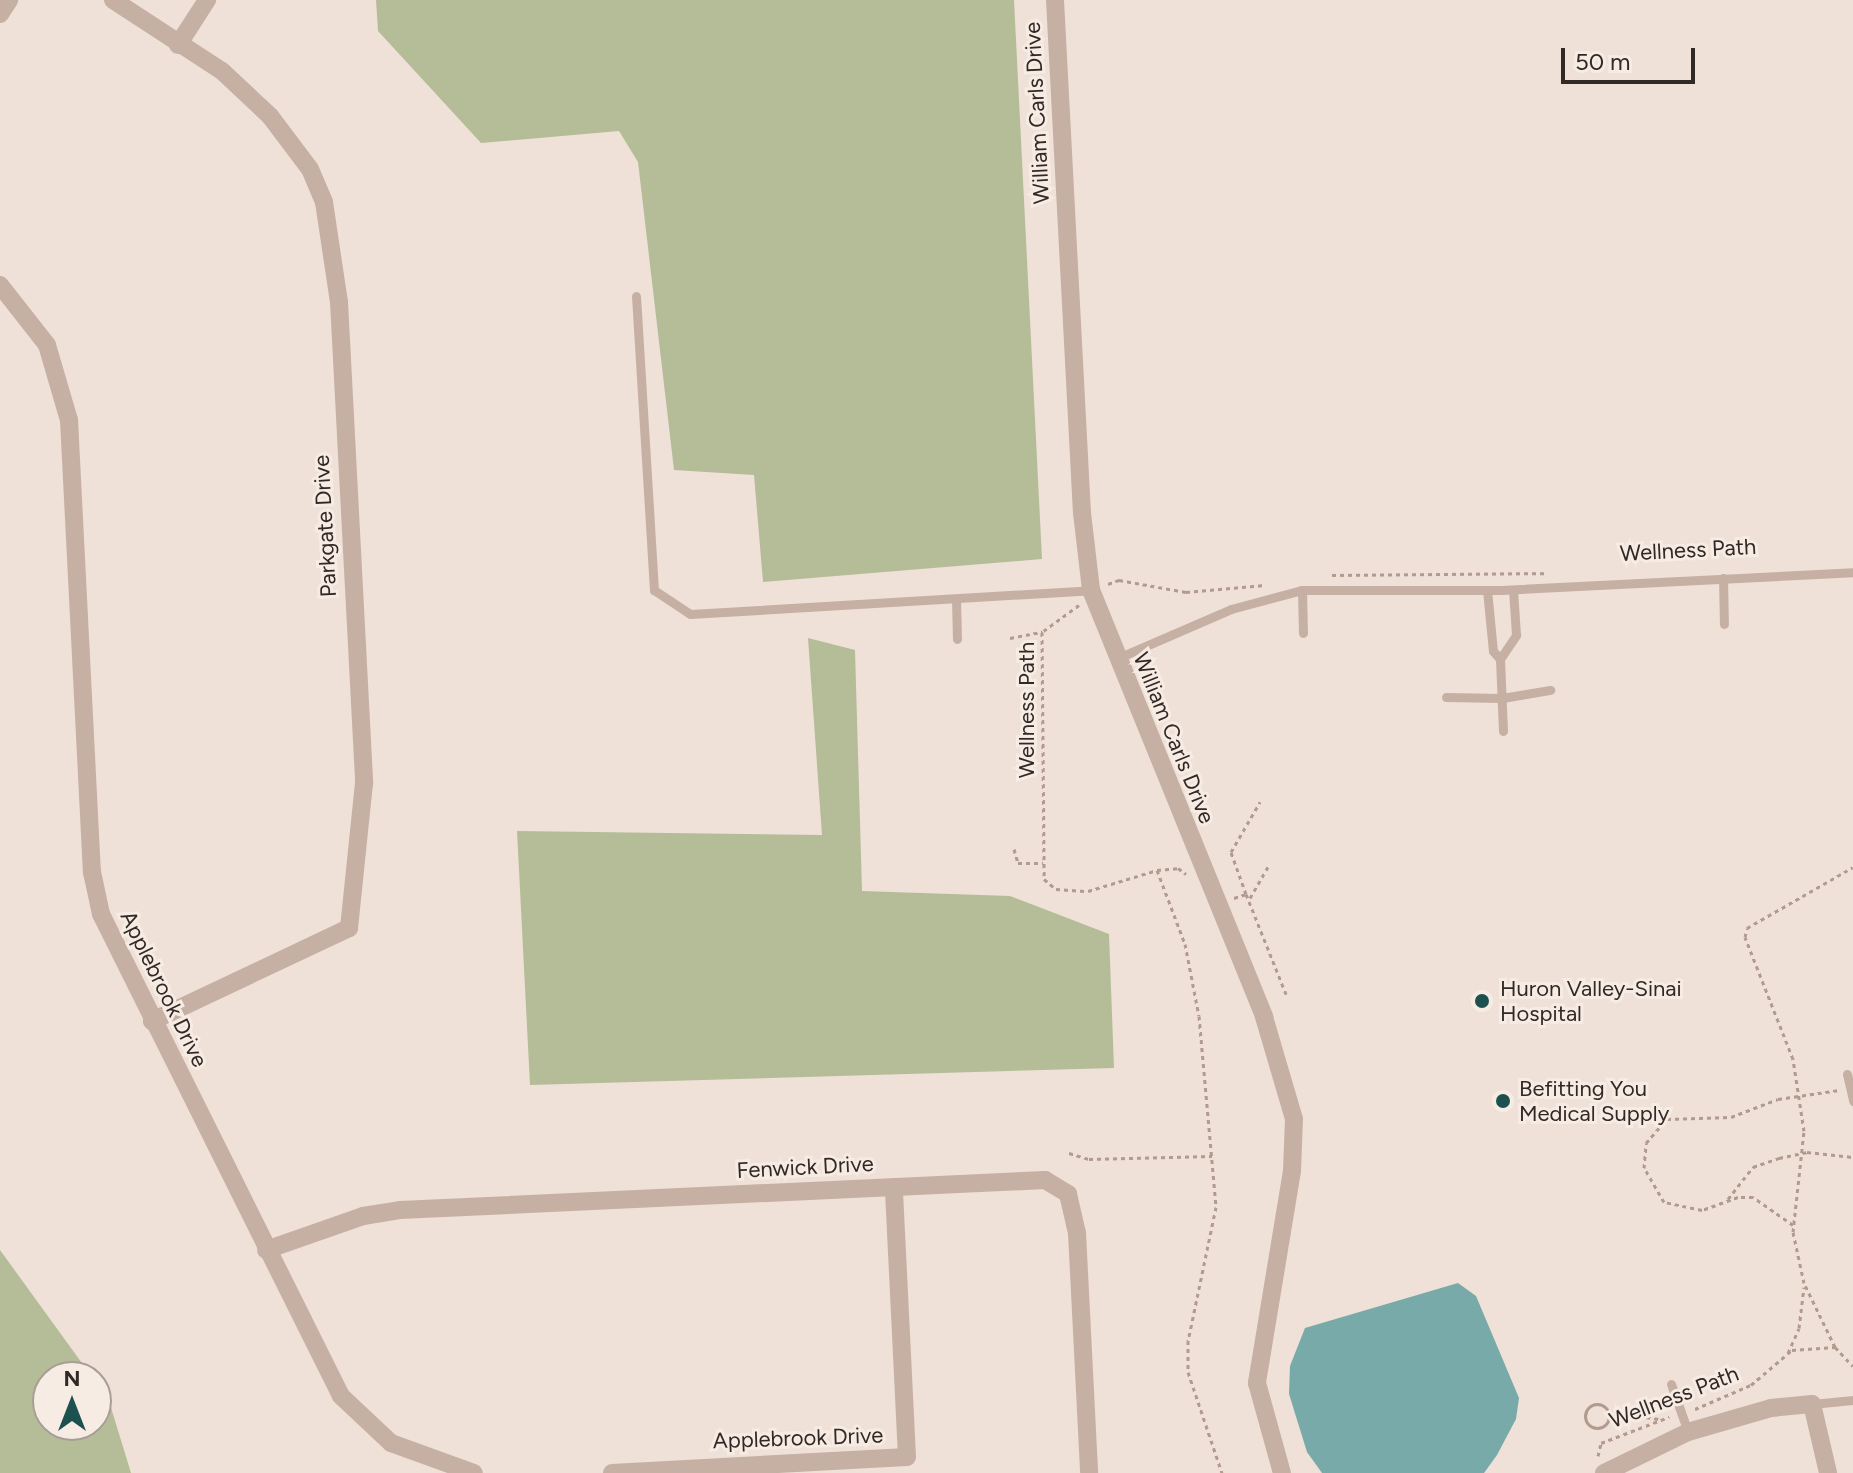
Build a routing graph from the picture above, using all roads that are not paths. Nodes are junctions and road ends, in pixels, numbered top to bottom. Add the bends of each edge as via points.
1 (9, 0) edge
2 (113, 0) edge
3 (207, 0) edge
4 (1055, 0) edge
5 (0, 14) edge
6 (178, 45) junction
7 (0, 285) edge
8 (636, 296) dead end
9 (1853, 572) edge
10 (1723, 578) junction
11 (1302, 590) junction
12 (1487, 590) junction
13 (1513, 590) junction
14 (1091, 592) junction
15 (956, 599) junction
16 (1724, 624) dead end
17 (1303, 633) dead end
18 (957, 639) dead end
19 (1115, 659) junction
20 (1500, 659) junction
21 (1550, 690) dead end
22 (1446, 697) dead end
23 (1502, 698) junction
24 (1503, 731) dead end
25 (152, 1021) junction
26 (1847, 1074) dead end
27 (1851, 1089) edge
28 (1853, 1101) edge
29 (894, 1187) junction
30 (266, 1250) junction
31 (1671, 1384) dead end
32 (1853, 1400) edge
33 (1812, 1404) junction
34 (1685, 1423) junction
35 (1600, 1468) edge
36 (474, 1473) edge
37 (612, 1473) edge
38 (1089, 1473) edge
39 (1282, 1473) edge
40 (1828, 1473) edge

1 - 5 street
2 - 6 street, Parkgate Drive
3 - 6 street
4 - 14 street, William Carls Drive via 1082,513
6 - 25 street, Parkgate Drive via 222,71 270,116 310,169 324,202 339,302 364,783 349,928
7 - 25 street, Applebrook Drive via 47,345 69,420 92,872 101,914
8 - 15 lane via 654,590 690,614
9 - 10 lane
10 - 13 lane
10 - 16 lane
11 - 12 lane
11 - 17 lane
11 - 19 lane via 1231,609
12 - 13 lane
12 - 20 lane via 1493,651
13 - 20 lane via 1516,635
14 - 15 lane
14 - 19 street, William Carls Drive
15 - 18 lane
19 - 39 street, William Carls Drive via 1264,1017 1292,1111 1292,1171 1257,1383
20 - 23 lane
21 - 23 lane
22 - 23 lane
23 - 24 lane
25 - 30 street, Applebrook Drive
26 - 27 lane
27 - 28 lane
29 - 30 street, Fenwick Drive via 400,1210 363,1216
29 - 37 street, Applebrook Drive via 907,1457
29 - 38 street, Fenwick Drive via 1045,1180 1068,1194 1077,1233
30 - 36 street, Applebrook Drive via 341,1396 360,1419 417,1456
31 - 34 lane
32 - 33 lane
33 - 34 street
33 - 40 street
34 - 35 street

